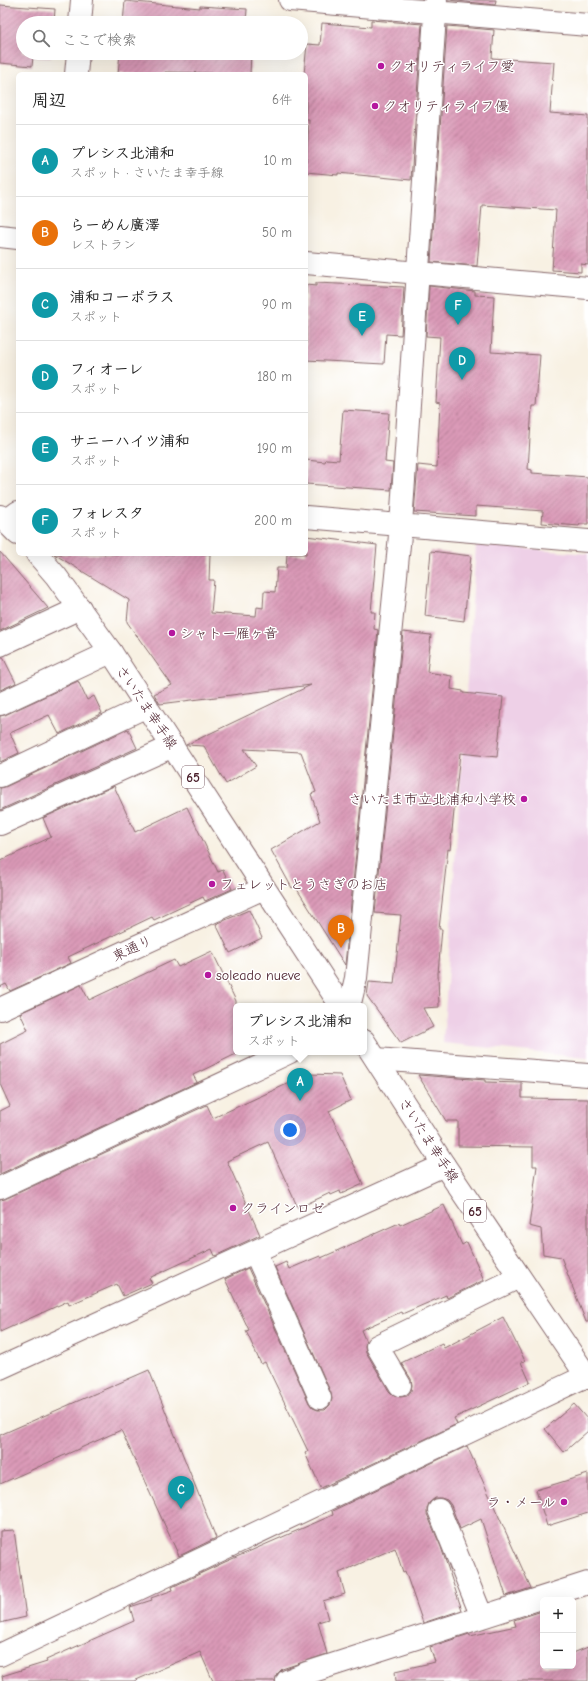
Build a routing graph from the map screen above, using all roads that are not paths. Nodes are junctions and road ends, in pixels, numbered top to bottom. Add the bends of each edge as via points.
1 (82, 0) edge
2 (290, 0) edge
3 (435, 6) edge
4 (81, 16) edge
5 (588, 25) edge
6 (77, 60) edge
7 (76, 72) edge
8 (0, 236) edge
9 (16, 238) edge
10 (308, 263) edge
11 (417, 274) junction
12 (588, 288) edge
13 (308, 517) edge
14 (401, 525) junction
15 (588, 541) edge
16 (39, 556) edge
17 (80, 608) junction
18 (0, 645) edge
19 (111, 652) junction
20 (0, 704) edge
21 (147, 706) junction
22 (173, 746) junction
23 (0, 776) edge
24 (0, 824) edge
25 (264, 888) junction
26 (339, 1003) edge
27 (349, 1003) edge
28 (0, 1009) edge
29 (370, 1050) edge
30 (284, 1055) edge
31 (588, 1075) edge
32 (444, 1165) junction
33 (0, 1188) edge
34 (255, 1252) junction
35 (520, 1277) junction
36 (0, 1368) edge
37 (587, 1376) edge
38 (400, 1385) dead end
39 (320, 1398) dead end
40 (439, 1510) dead end
41 (588, 1583) edge
42 (482, 1617) junction
43 (0, 1656) edge
44 (288, 1681) edge

1 - 4 street
2 - 3 street
3 - 5 street
3 - 11 street
6 - 7 street
8 - 9 street
10 - 11 street
11 - 12 street
11 - 14 street
13 - 14 street
14 - 15 street
14 - 27 street via 356,978
16 - 17 street, さいたま幸手線 / 65
17 - 18 street
17 - 19 street, さいたま幸手線 / 65
19 - 20 street
19 - 21 street, さいたま幸手線 / 65
21 - 22 street, さいたま幸手線 / 65
21 - 23 street
22 - 24 street
22 - 25 street, さいたま幸手線 / 65
25 - 26 street, さいたま幸手線 / 65
25 - 28 street, 東通り
29 - 31 street
29 - 32 street, さいたま幸手線 / 65
30 - 33 street
32 - 34 street
32 - 35 street, さいたま幸手線 / 65
34 - 36 street
34 - 39 street
35 - 37 street, さいたま幸手線 / 65
35 - 38 street via 377,1346
37 - 43 street
40 - 42 street
41 - 42 street
42 - 44 street

